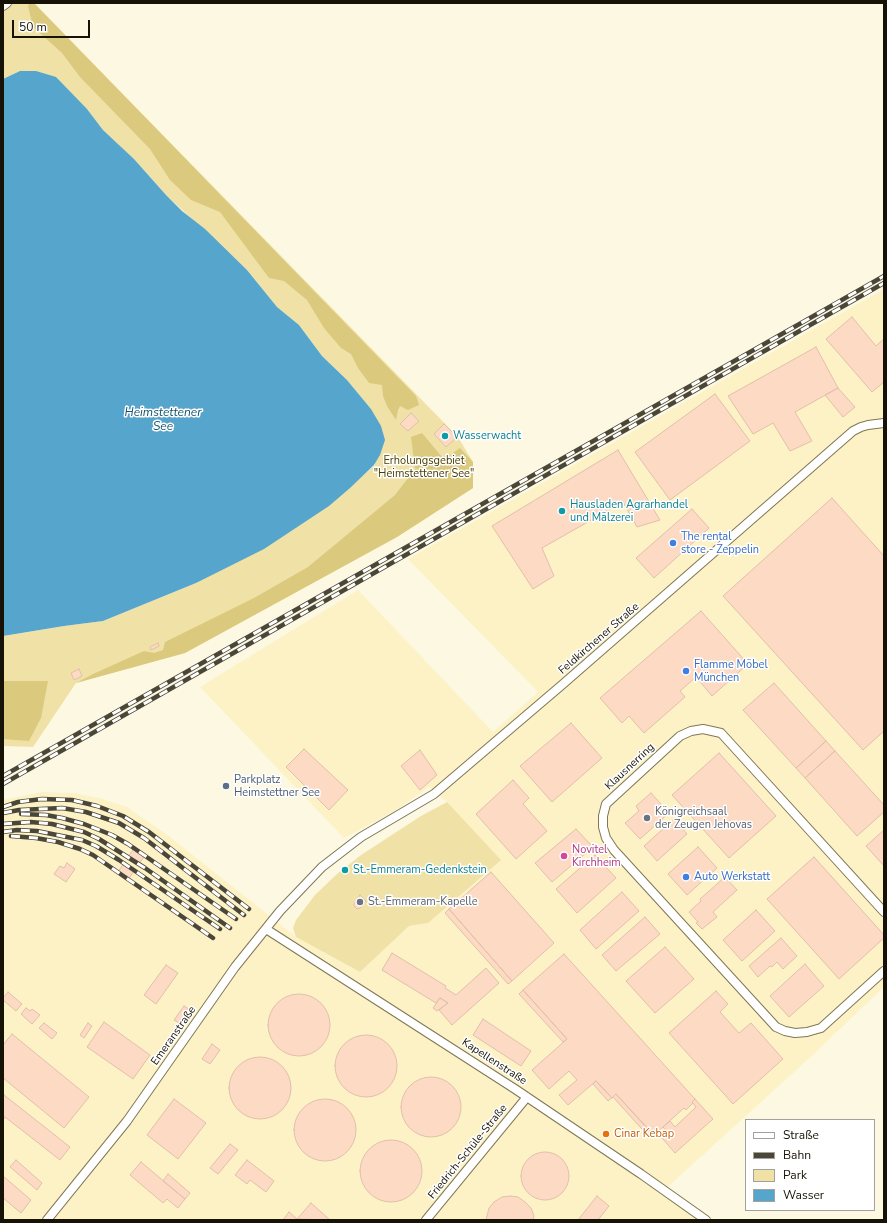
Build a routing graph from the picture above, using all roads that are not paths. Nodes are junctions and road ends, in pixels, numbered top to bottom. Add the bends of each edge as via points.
1 (7, 3) edge
2 (3, 6) edge
3 (884, 423) edge
4 (322, 867) joint
5 (884, 912) edge
6 (266, 929) junction
7 (884, 971) edge
8 (527, 1097) junction
9 (47, 1220) edge
10 (426, 1220) edge
11 (706, 1220) edge

1 - 2 street
3 - 4 street, Feldkirchener Straße via 868,425 853,431 434,794 361,838
4 - 6 street, Emeranstraße
5 - 7 street, Klausnerring via 721,733 704,729 680,736 606,804 603,827 606,838 614,850 776,1026 795,1033 821,1028
6 - 8 street, Kapellenstraße
6 - 9 street, Emeranstraße via 235,967 127,1121
8 - 10 street, Friedrich-Schüle-Straße
8 - 11 street, Kapellenstraße

